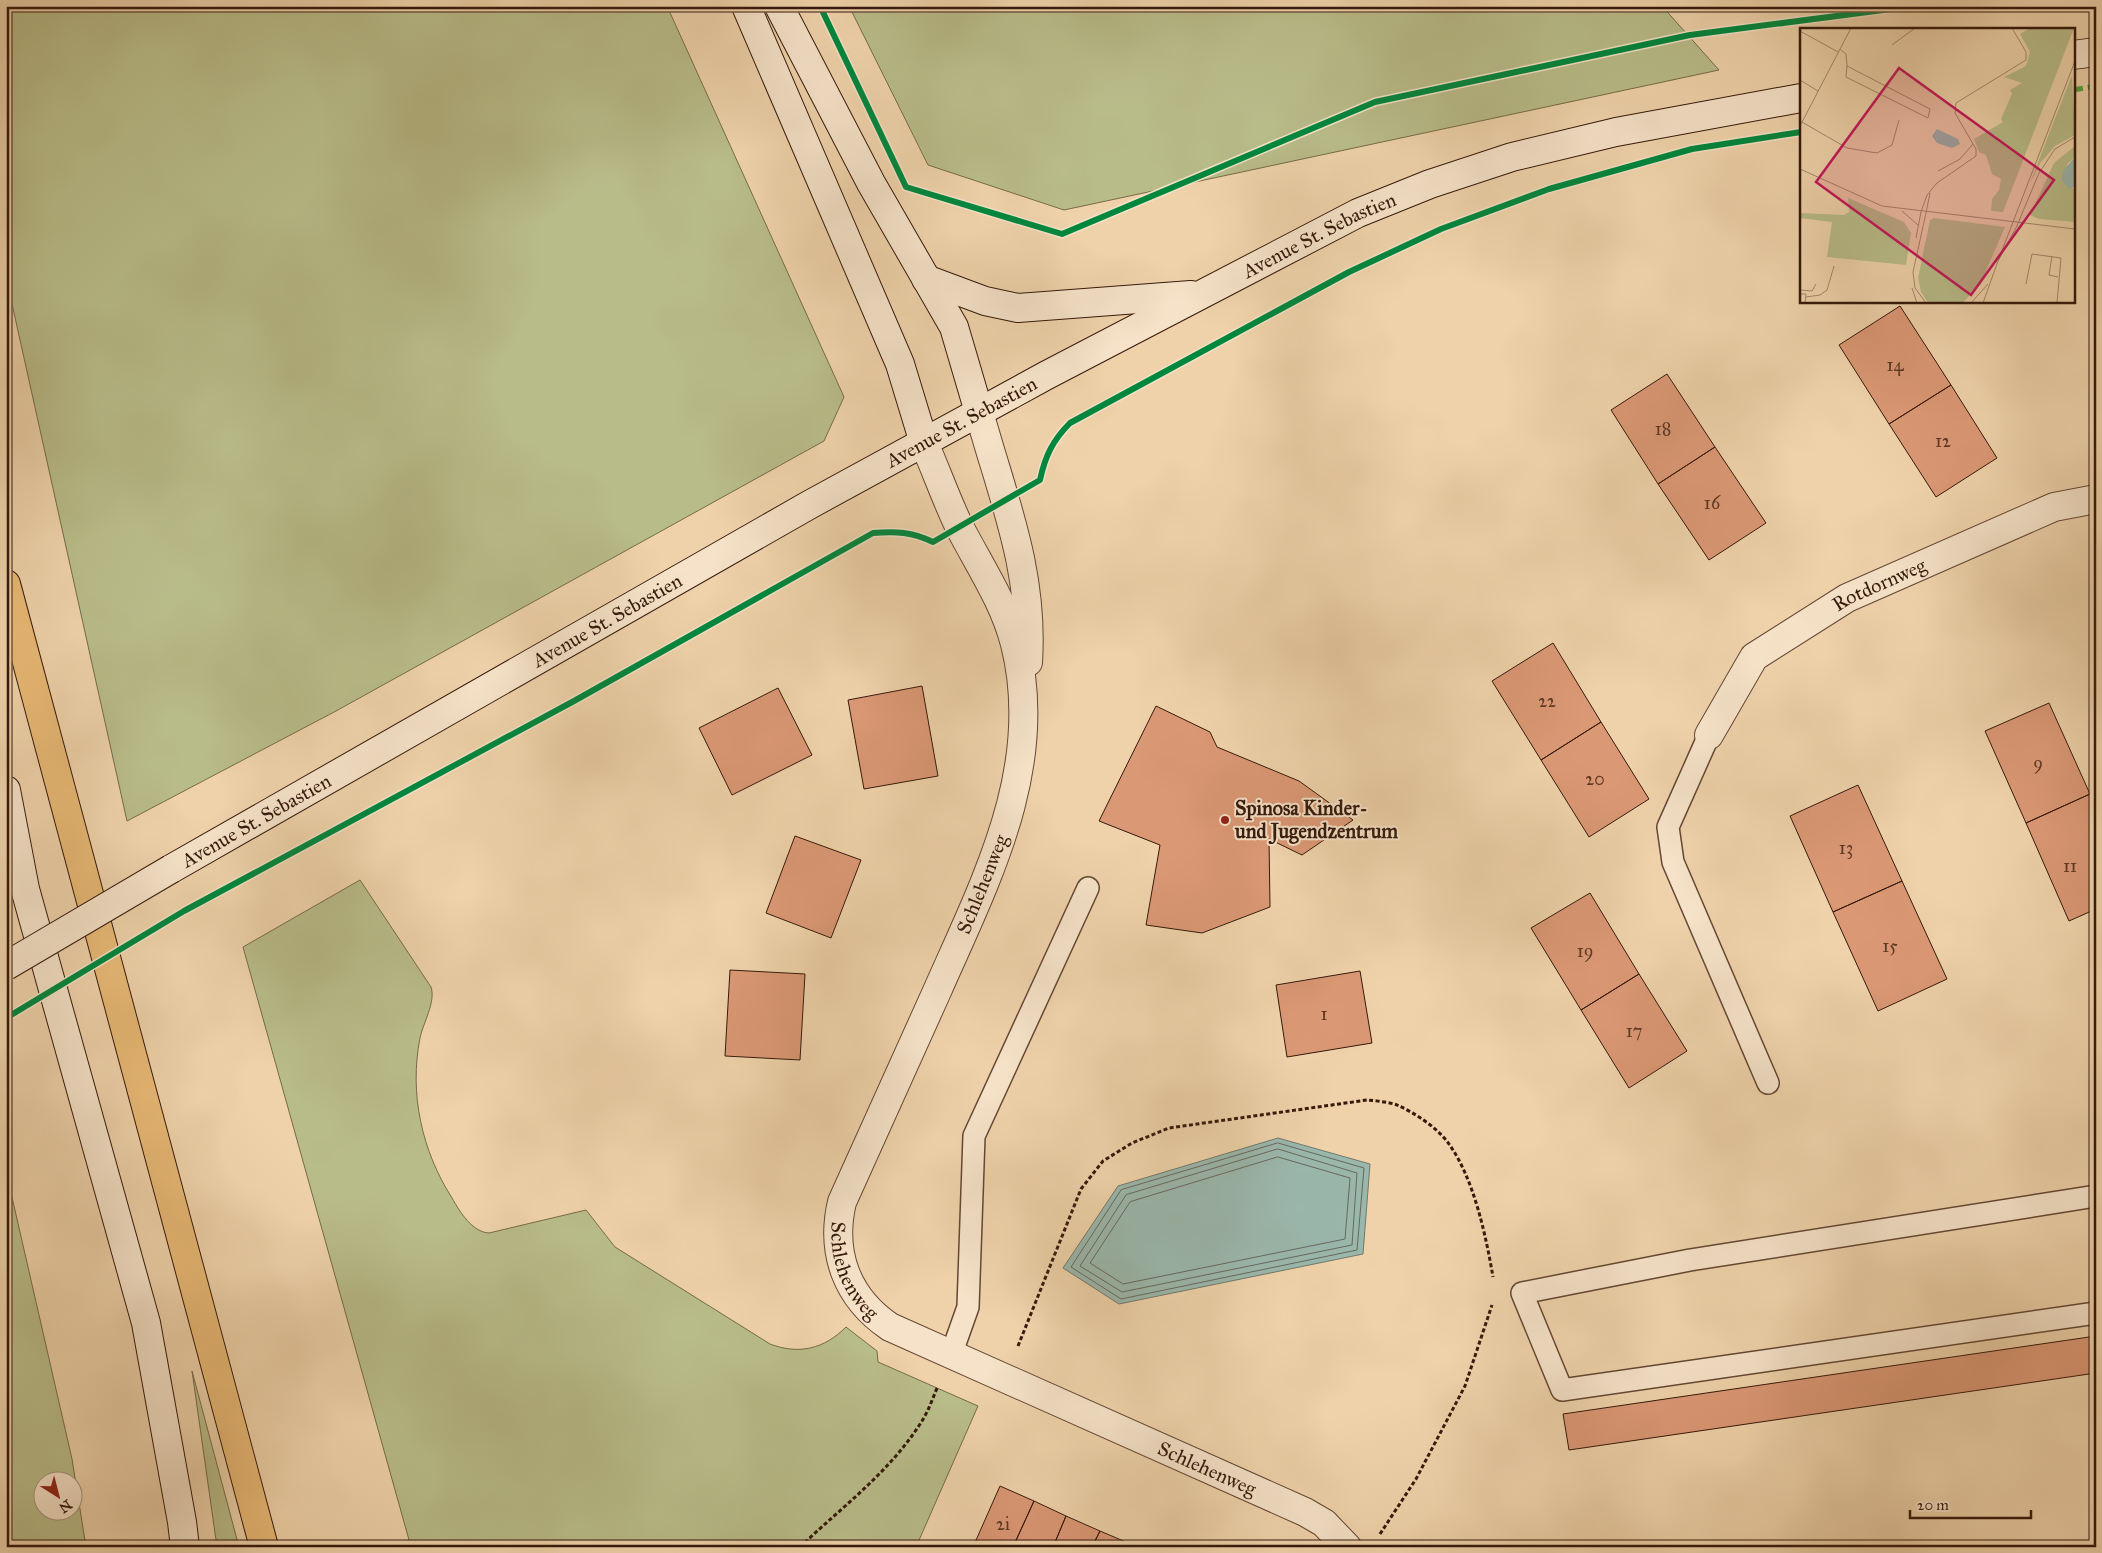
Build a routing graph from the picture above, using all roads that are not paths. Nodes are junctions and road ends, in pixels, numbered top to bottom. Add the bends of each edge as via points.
1 (746, 6) edge
2 (778, 6) edge
3 (2096, 52) edge
4 (2074, 55) edge
5 (1800, 98) edge
6 (926, 279) junction
7 (1201, 294) junction
8 (978, 412) junction
9 (924, 443) junction
10 (2096, 499) edge
11 (6, 584) edge
12 (1023, 729) junction
13 (1709, 735) joint
14 (6, 790) edge
15 (1088, 888) dead end
16 (6, 966) edge
17 (1768, 1083) dead end
18 (2096, 1196) edge
19 (2096, 1313) edge
20 (951, 1355) junction
21 (185, 1547) edge
22 (264, 1547) edge
23 (1348, 1547) edge

1 - 9 main road, Schlehenweg via 900,364
2 - 6 main road, Schlehenweg via 871,183
3 - 4 main road
5 - 7 main road, Avenue St. Sebastien via 1616,132 1512,157 1430,184 1358,213
6 - 7 main road via 985,301 1018,308
6 - 8 main road, Schlehenweg via 954,327
7 - 8 main road, Avenue St. Sebastien
8 - 9 main road, Avenue St. Sebastien
8 - 12 main road, Schlehenweg via 1015,532 1025,579 1029,627
9 - 12 main road, Schlehenweg via 960,526 1008,622 1020,664
9 - 16 main road, Avenue St. Sebastien, bridge via 522,668
10 - 13 main road, Rotdornweg via 2054,507 1848,598 1754,656
11 - 22 highway
12 - 20 main road, Schlehenweg via 1019,772 1001,842 842,1202 838,1224 842,1268 864,1306 890,1327
13 - 17 lane via 1668,827 1673,862
14 - 21 main road via 25,889 146,1323
15 - 20 lane via 974,1136 968,1307
18 - 19 lane via 1690,1260 1522,1292 1562,1390
20 - 23 main road, Schlehenweg via 1305,1512 1324,1523

